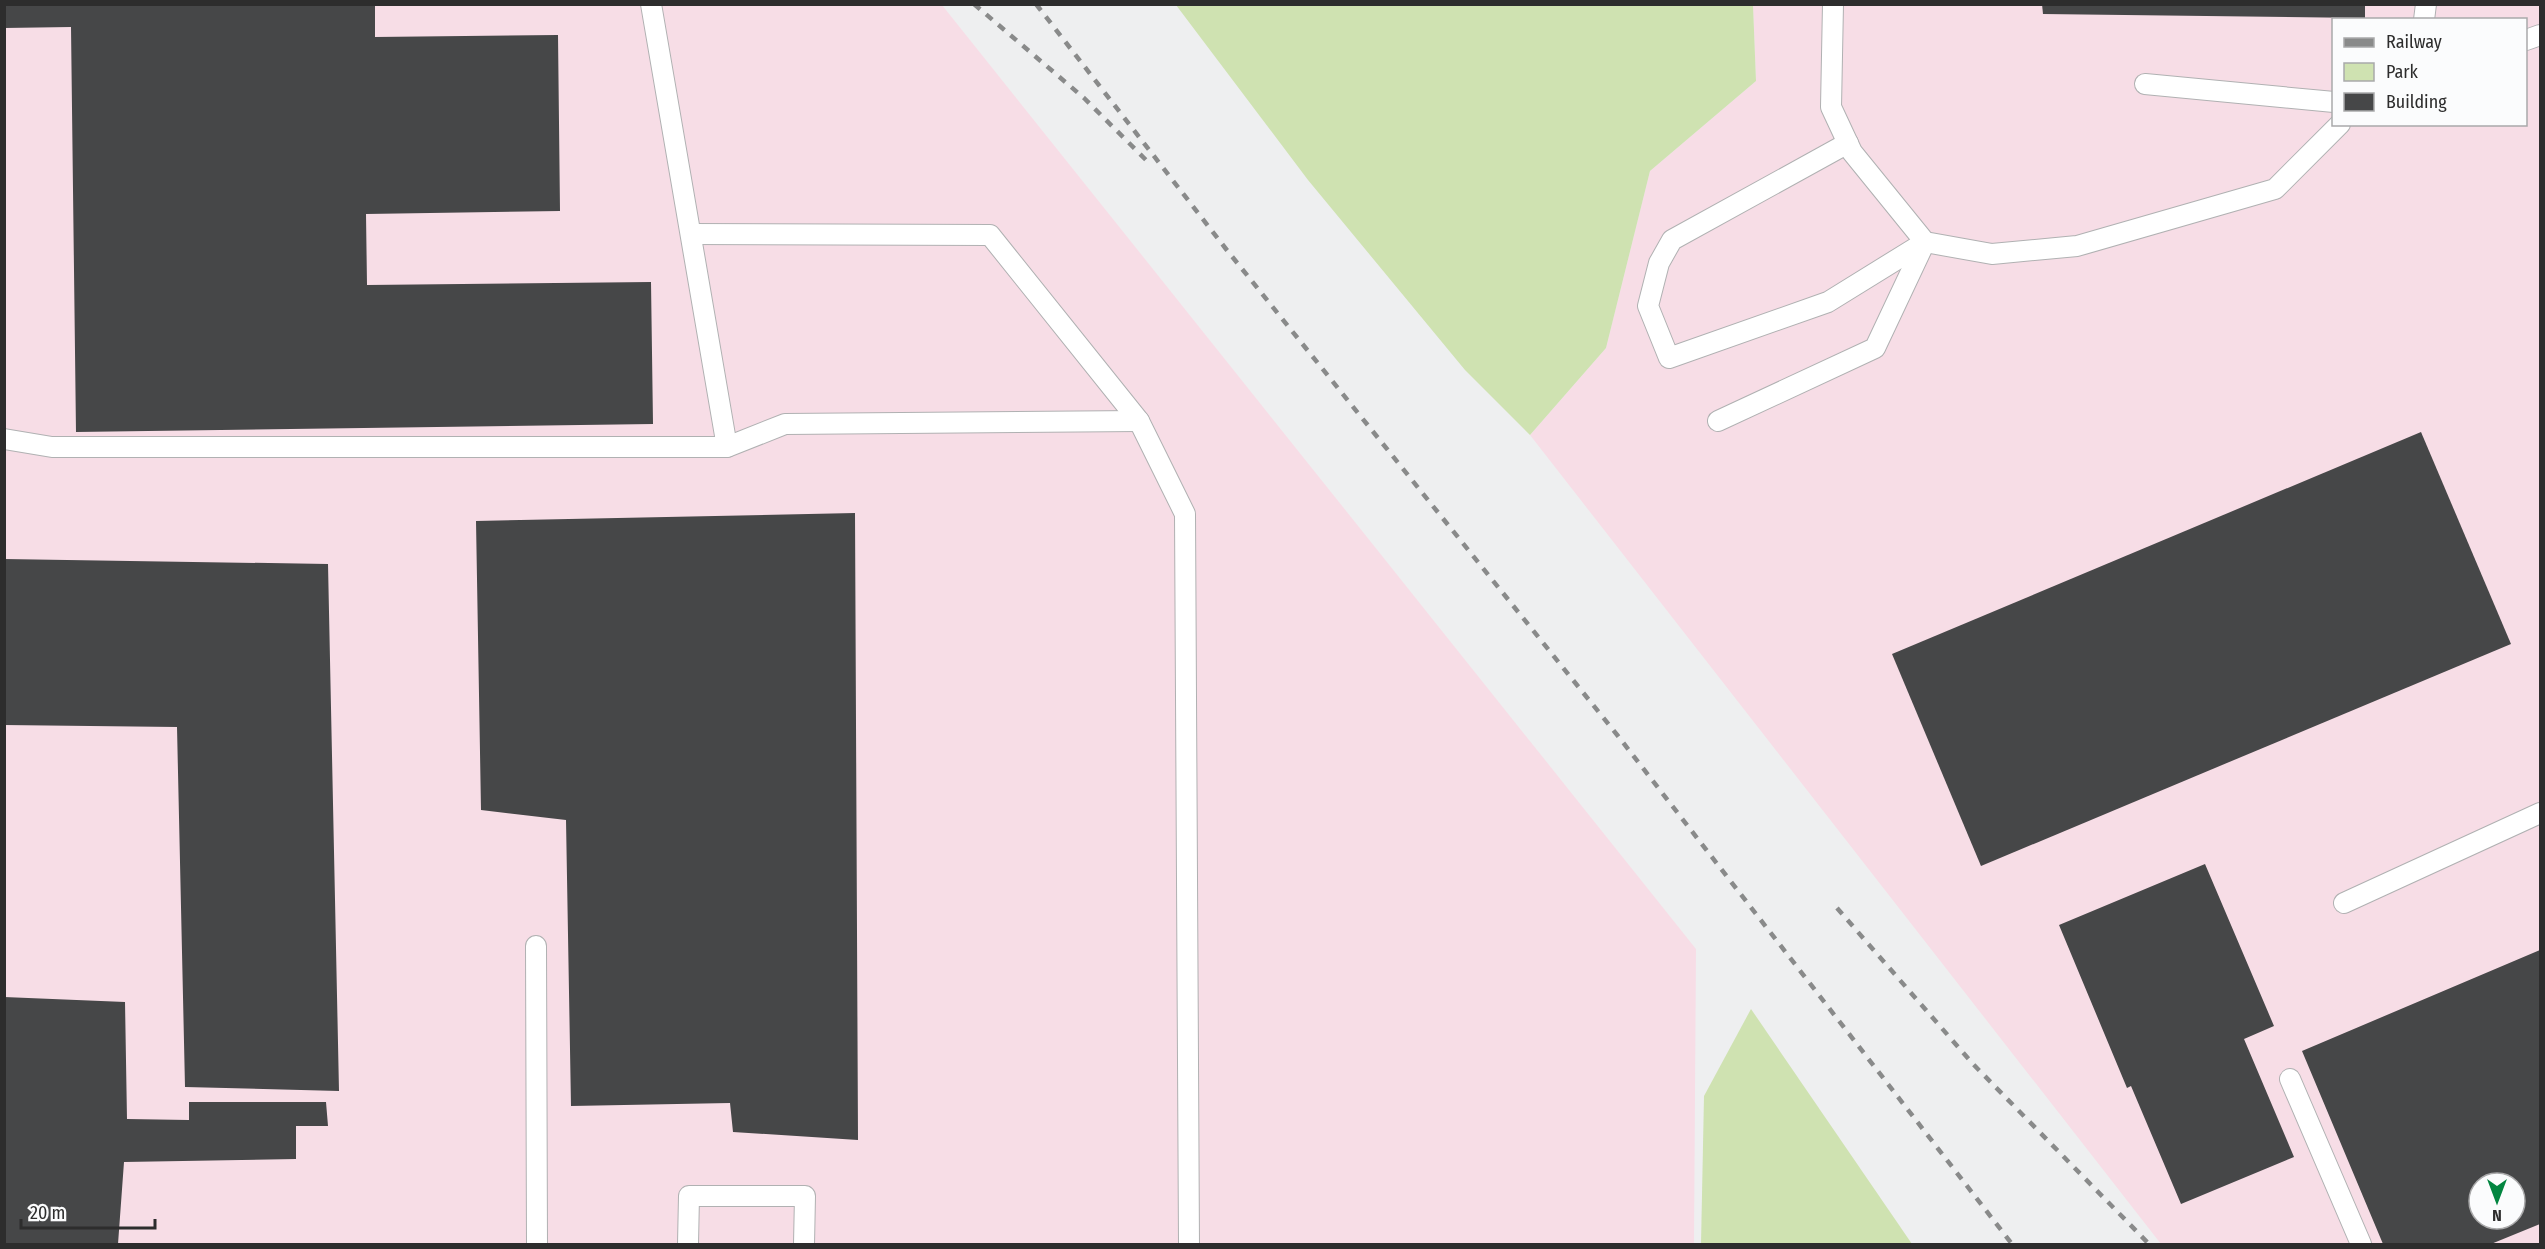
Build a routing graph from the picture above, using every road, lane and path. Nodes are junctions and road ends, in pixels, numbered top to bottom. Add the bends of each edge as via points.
1 (651, 4) edge
2 (1833, 4) edge
3 (2145, 84) dead end
4 (2332, 102) edge
5 (2338, 126) edge
6 (1848, 143) junction
7 (691, 234) junction
8 (1925, 242) junction
9 (1139, 421) junction
10 (1718, 421) dead end
11 (4, 439) edge
12 (727, 447) junction
13 (2541, 813) edge
14 (2344, 903) dead end
15 (536, 946) dead end
16 (2290, 1079) dead end
17 (537, 1245) edge
18 (688, 1245) edge
19 (804, 1245) edge
20 (1189, 1245) edge
21 (2361, 1245) edge

1 - 7 lane
2 - 6 lane via 1832,107
3 - 4 lane
5 - 8 lane via 2275,189 2077,246 1992,254
6 - 8 lane
6 - 8 lane via 1672,240 1659,263 1648,306 1668,358 1828,302
7 - 9 lane via 990,235
7 - 12 lane
8 - 10 lane via 1875,348
9 - 12 lane via 785,424
9 - 20 lane via 1185,514
11 - 12 lane via 52,447
13 - 14 lane
15 - 17 lane
16 - 21 lane
18 - 19 lane via 689,1196 805,1196

